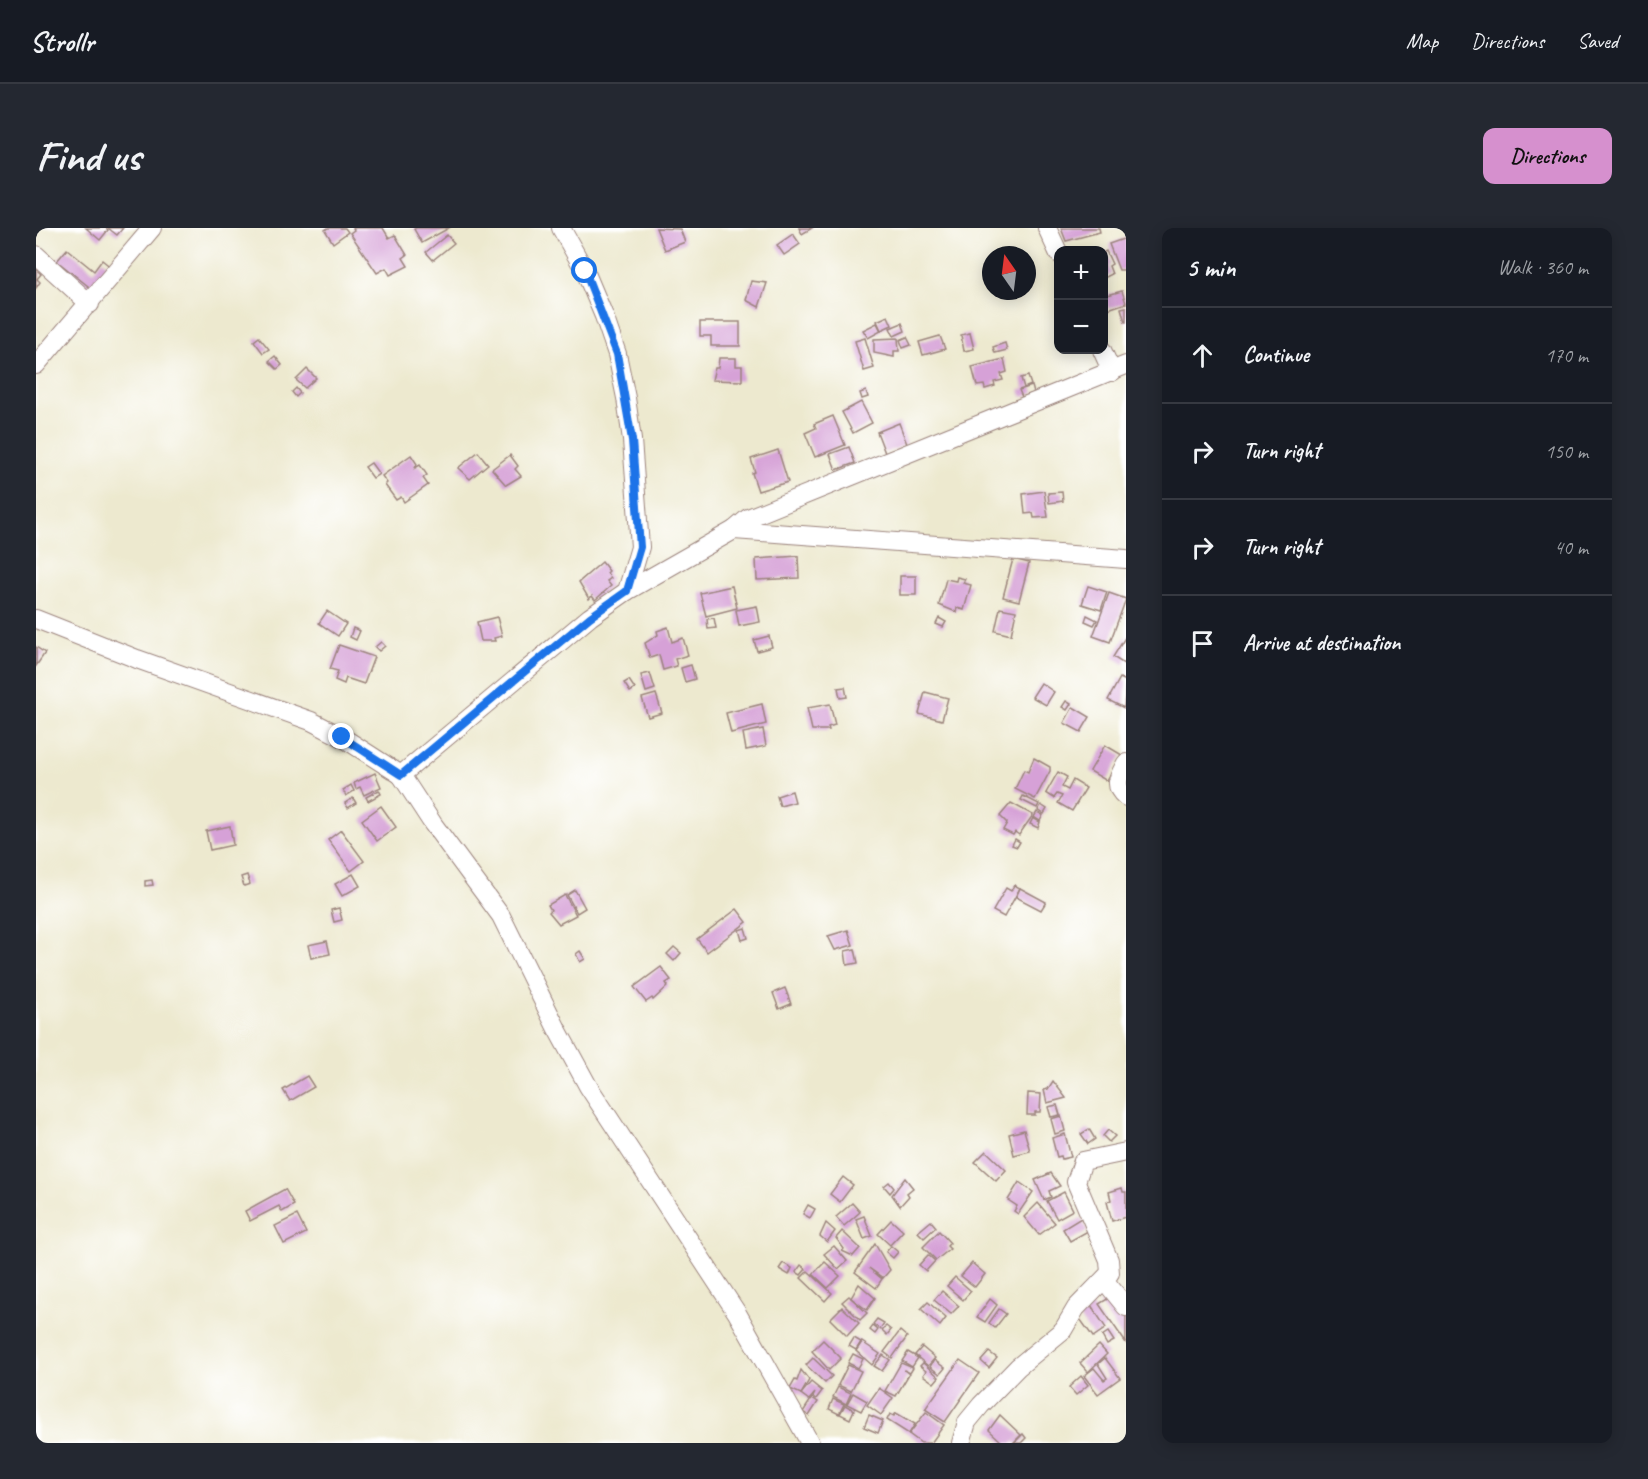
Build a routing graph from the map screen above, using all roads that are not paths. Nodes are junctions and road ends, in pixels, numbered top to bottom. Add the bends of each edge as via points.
1 (152, 228) edge
2 (561, 228) edge
3 (1047, 228) edge
4 (1055, 246) edge
5 (36, 255) edge
6 (90, 304) junction
7 (1106, 354) edge
8 (36, 365) edge
9 (1119, 369) edge
10 (734, 530) junction
11 (1126, 559) edge
12 (627, 591) junction
13 (36, 619) edge
14 (1126, 764) edge
15 (401, 775) junction
16 (1126, 797) edge
17 (1126, 1152) edge
18 (1105, 1281) junction
19 (1124, 1300) edge
20 (810, 1443) edge
21 (961, 1443) edge

1 - 6 street
2 - 12 street via 604,316 626,398 640,547
3 - 4 street
5 - 6 street
6 - 8 street
7 - 9 street
9 - 10 street via 748,518
10 - 11 street
10 - 12 street
12 - 15 street via 590,617
13 - 15 street via 311,721
14 - 16 street via 1116,781
15 - 20 street via 501,916 588,1086 737,1313
17 - 18 street via 1083,1161 1076,1182 1109,1260 1110,1273
18 - 19 street
18 - 21 street via 1076,1308 1063,1330 1018,1367 981,1405 967,1422

